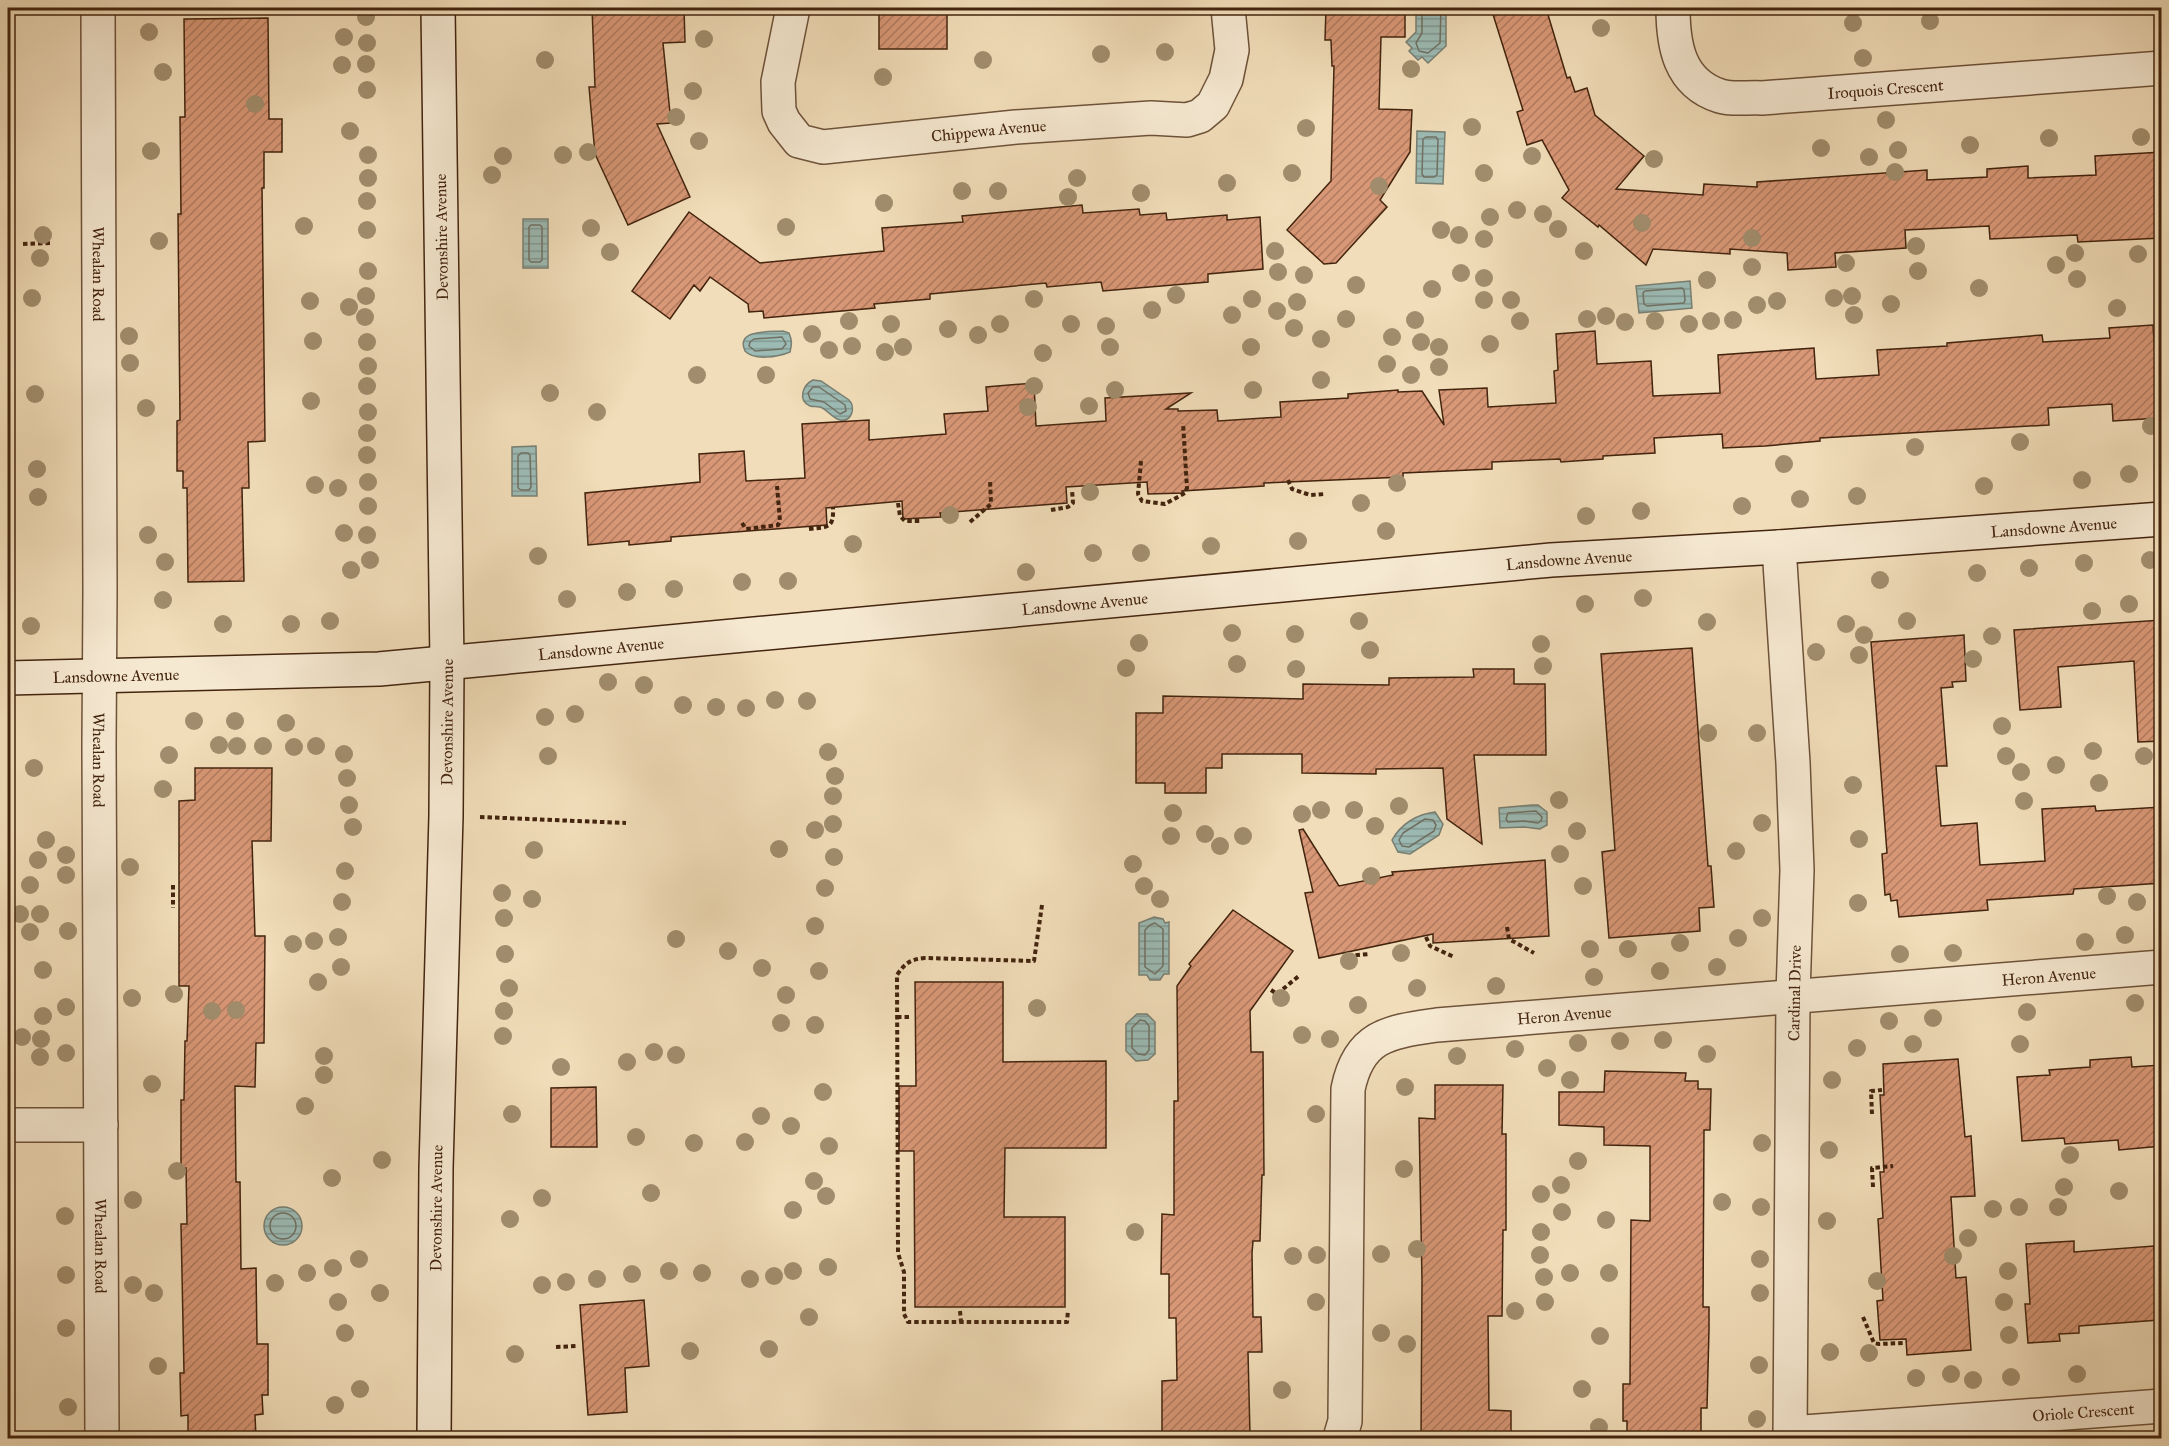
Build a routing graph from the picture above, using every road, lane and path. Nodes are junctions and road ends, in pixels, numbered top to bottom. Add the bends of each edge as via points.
1 (98, 8) edge
2 (438, 8) edge
3 (793, 8) edge
4 (1228, 8) edge
5 (1673, 8) edge
6 (2162, 68) edge
7 (50, 243) dead end
8 (23, 244) dead end
9 (1183, 423) dead end
10 (1141, 461) dead end
11 (990, 480) dead end
12 (1288, 480) dead end
13 (777, 486) dead end
14 (1072, 490) dead end
15 (1325, 494) dead end
16 (898, 503) dead end
17 (833, 508) dead end
18 (1051, 510) dead end
19 (2162, 519) edge
20 (921, 521) dead end
21 (970, 522) dead end
22 (742, 523) dead end
23 (809, 529) dead end
24 (1779, 548) junction
25 (447, 664) junction
26 (100, 677) junction
27 (8, 678) edge
28 (446, 816) junction
29 (626, 823) dead end
30 (173, 885) dead end
31 (1042, 905) dead end
32 (173, 908) dead end
33 (1507, 927) dead end
34 (1426, 937) dead end
35 (1534, 953) dead end
36 (1369, 954) dead end
37 (1348, 956) dead end
38 (1454, 957) dead end
39 (2162, 968) edge
40 (1300, 975) dead end
41 (1271, 990) dead end
42 (1794, 995) junction
43 (897, 1017) junction
44 (911, 1017) dead end
45 (1882, 1090) dead end
46 (1872, 1114) dead end
47 (8, 1125) edge
48 (101, 1125) junction
49 (1893, 1166) dead end
50 (1872, 1187) dead end
51 (1068, 1310) dead end
52 (960, 1311) dead end
53 (1863, 1317) dead end
54 (961, 1322) junction
55 (1904, 1343) dead end
56 (578, 1346) dead end
57 (556, 1347) dead end
58 (2162, 1406) edge
59 (1790, 1436) edge
60 (102, 1438) edge
61 (434, 1438) edge
62 (1340, 1438) edge

1 - 26 street, Whealan Road
2 - 25 street, Devonshire Avenue
3 - 4 street, Chippewa Avenue via 778,82 779,111 799,141 823,147 1016,127 1200,117 1213,105 1226,79 1232,50
5 - 6 street, Iroquois Crescent via 1682,66 1691,78 1722,97 1762,98
7 - 8 path
9 - 10 path via 1185,493 1165,504 1142,501 1138,494
11 - 21 path via 991,504
12 - 15 path via 1292,489 1302,494
13 - 22 path via 778,525 746,529
14 - 18 path via 1073,503
16 - 20 path via 905,521
17 - 23 path via 831,524
19 - 24 street, Lansdowne Avenue
24 - 25 street, Lansdowne Avenue via 1533,562
24 - 42 street, Cardinal Drive via 1796,819
25 - 26 street, Lansdowne Avenue
25 - 28 street, Devonshire Avenue
26 - 27 street, Lansdowne Avenue
26 - 48 street, Whealan Road
28 - 29 path
28 - 61 street, Devonshire Avenue via 436,1168
30 - 32 path
31 - 43 path via 1034,961 912,959 897,975
33 - 35 path via 1509,939
34 - 38 path via 1430,945
36 - 37 path
39 - 42 street, Heron Avenue
40 - 41 path via 1276,994
42 - 59 street, Cardinal Drive
42 - 62 street, Heron Avenue via 1437,1025 1406,1029 1376,1040 1359,1058 1348,1089 1345,1421
43 - 44 path
43 - 54 path via 898,1253 904,1272 904,1314 908,1322
45 - 46 path via 1871,1091
47 - 48 street
48 - 60 street, Whealan Road
49 - 50 path via 1872,1168
51 - 54 path via 1067,1322
52 - 54 path
53 - 55 path via 1874,1342
56 - 57 path
58 - 59 street, Oriole Crescent

